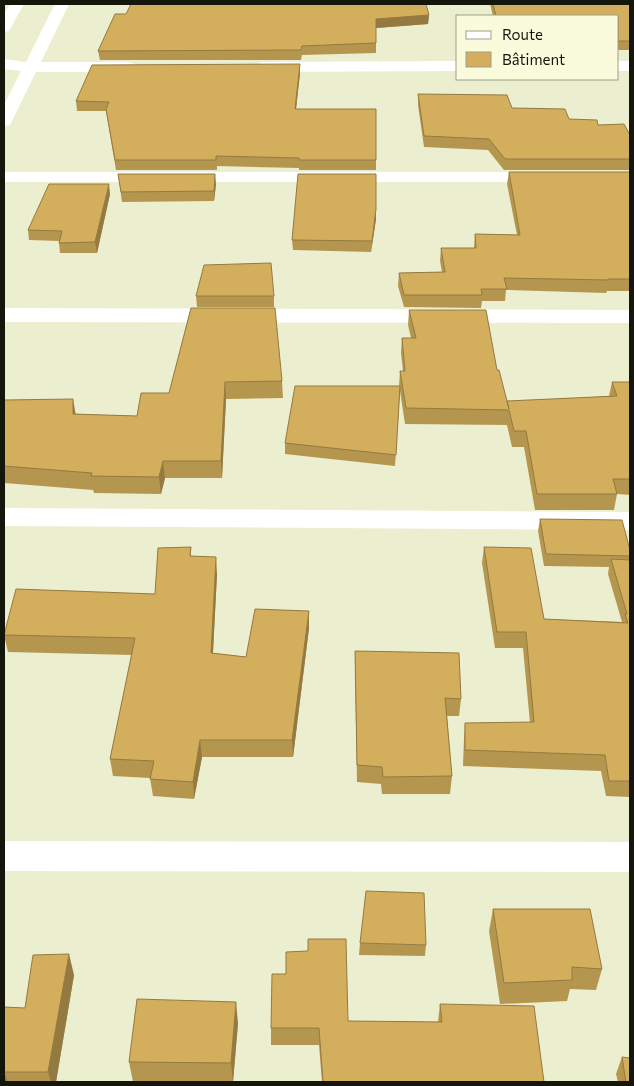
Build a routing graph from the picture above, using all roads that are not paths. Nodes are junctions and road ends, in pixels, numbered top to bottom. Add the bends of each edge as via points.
1 (17, 4) edge
2 (62, 4) edge
3 (4, 28) edge
4 (4, 64) edge
5 (456, 66) edge
6 (30, 67) junction
7 (140, 67) edge
8 (249, 67) edge
9 (4, 121) edge
10 (4, 177) edge
11 (561, 177) edge
12 (4, 315) edge
13 (630, 317) edge
14 (4, 517) edge
15 (630, 521) edge
16 (4, 856) edge
17 (630, 857) edge

1 - 3 street
2 - 6 street
4 - 6 street
5 - 8 street
6 - 7 street
6 - 9 street
10 - 11 street
12 - 13 street
14 - 15 street
16 - 17 street

